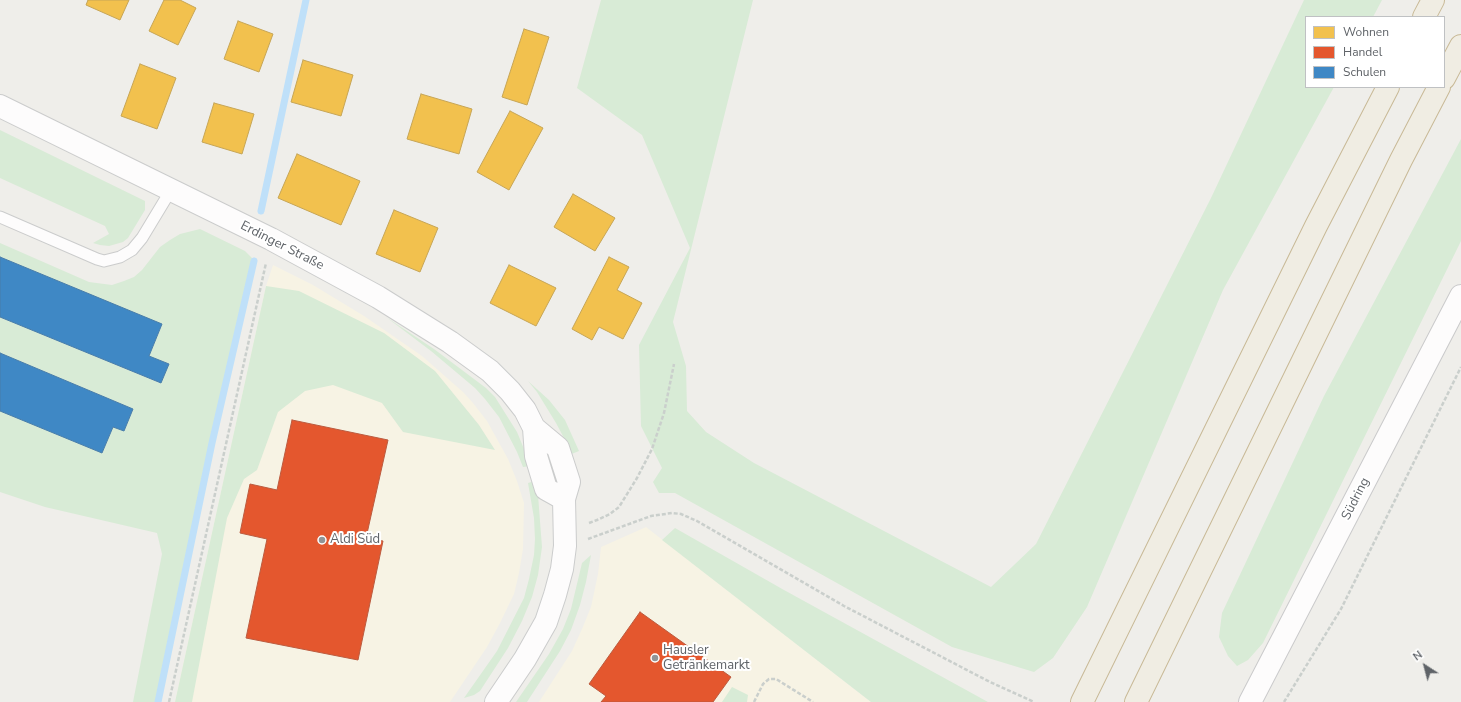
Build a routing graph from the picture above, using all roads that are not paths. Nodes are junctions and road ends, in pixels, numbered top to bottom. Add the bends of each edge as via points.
1 (1433, 0) edge
2 (1425, 16) edge
3 (1461, 46) edge
4 (1445, 76) edge
5 (1387, 88) edge
6 (1438, 88) edge
7 (0, 106) edge
8 (171, 190) junction
9 (0, 217) edge
10 (1461, 296) edge
11 (496, 702) edge
12 (1082, 702) edge
13 (1136, 702) edge
14 (1250, 702) edge

1 - 2 highway
3 - 4 highway
5 - 12 highway via 1316,226
6 - 13 highway
7 - 8 street, Erdinger Straße
8 - 9 lane via 132,250 120,257 104,261
8 - 11 street, Erdinger Straße via 378,297 450,342 490,371 525,410 534,428 536,456 546,489 564,499 565,538 562,569 546,622 526,659
10 - 14 street, Südring

